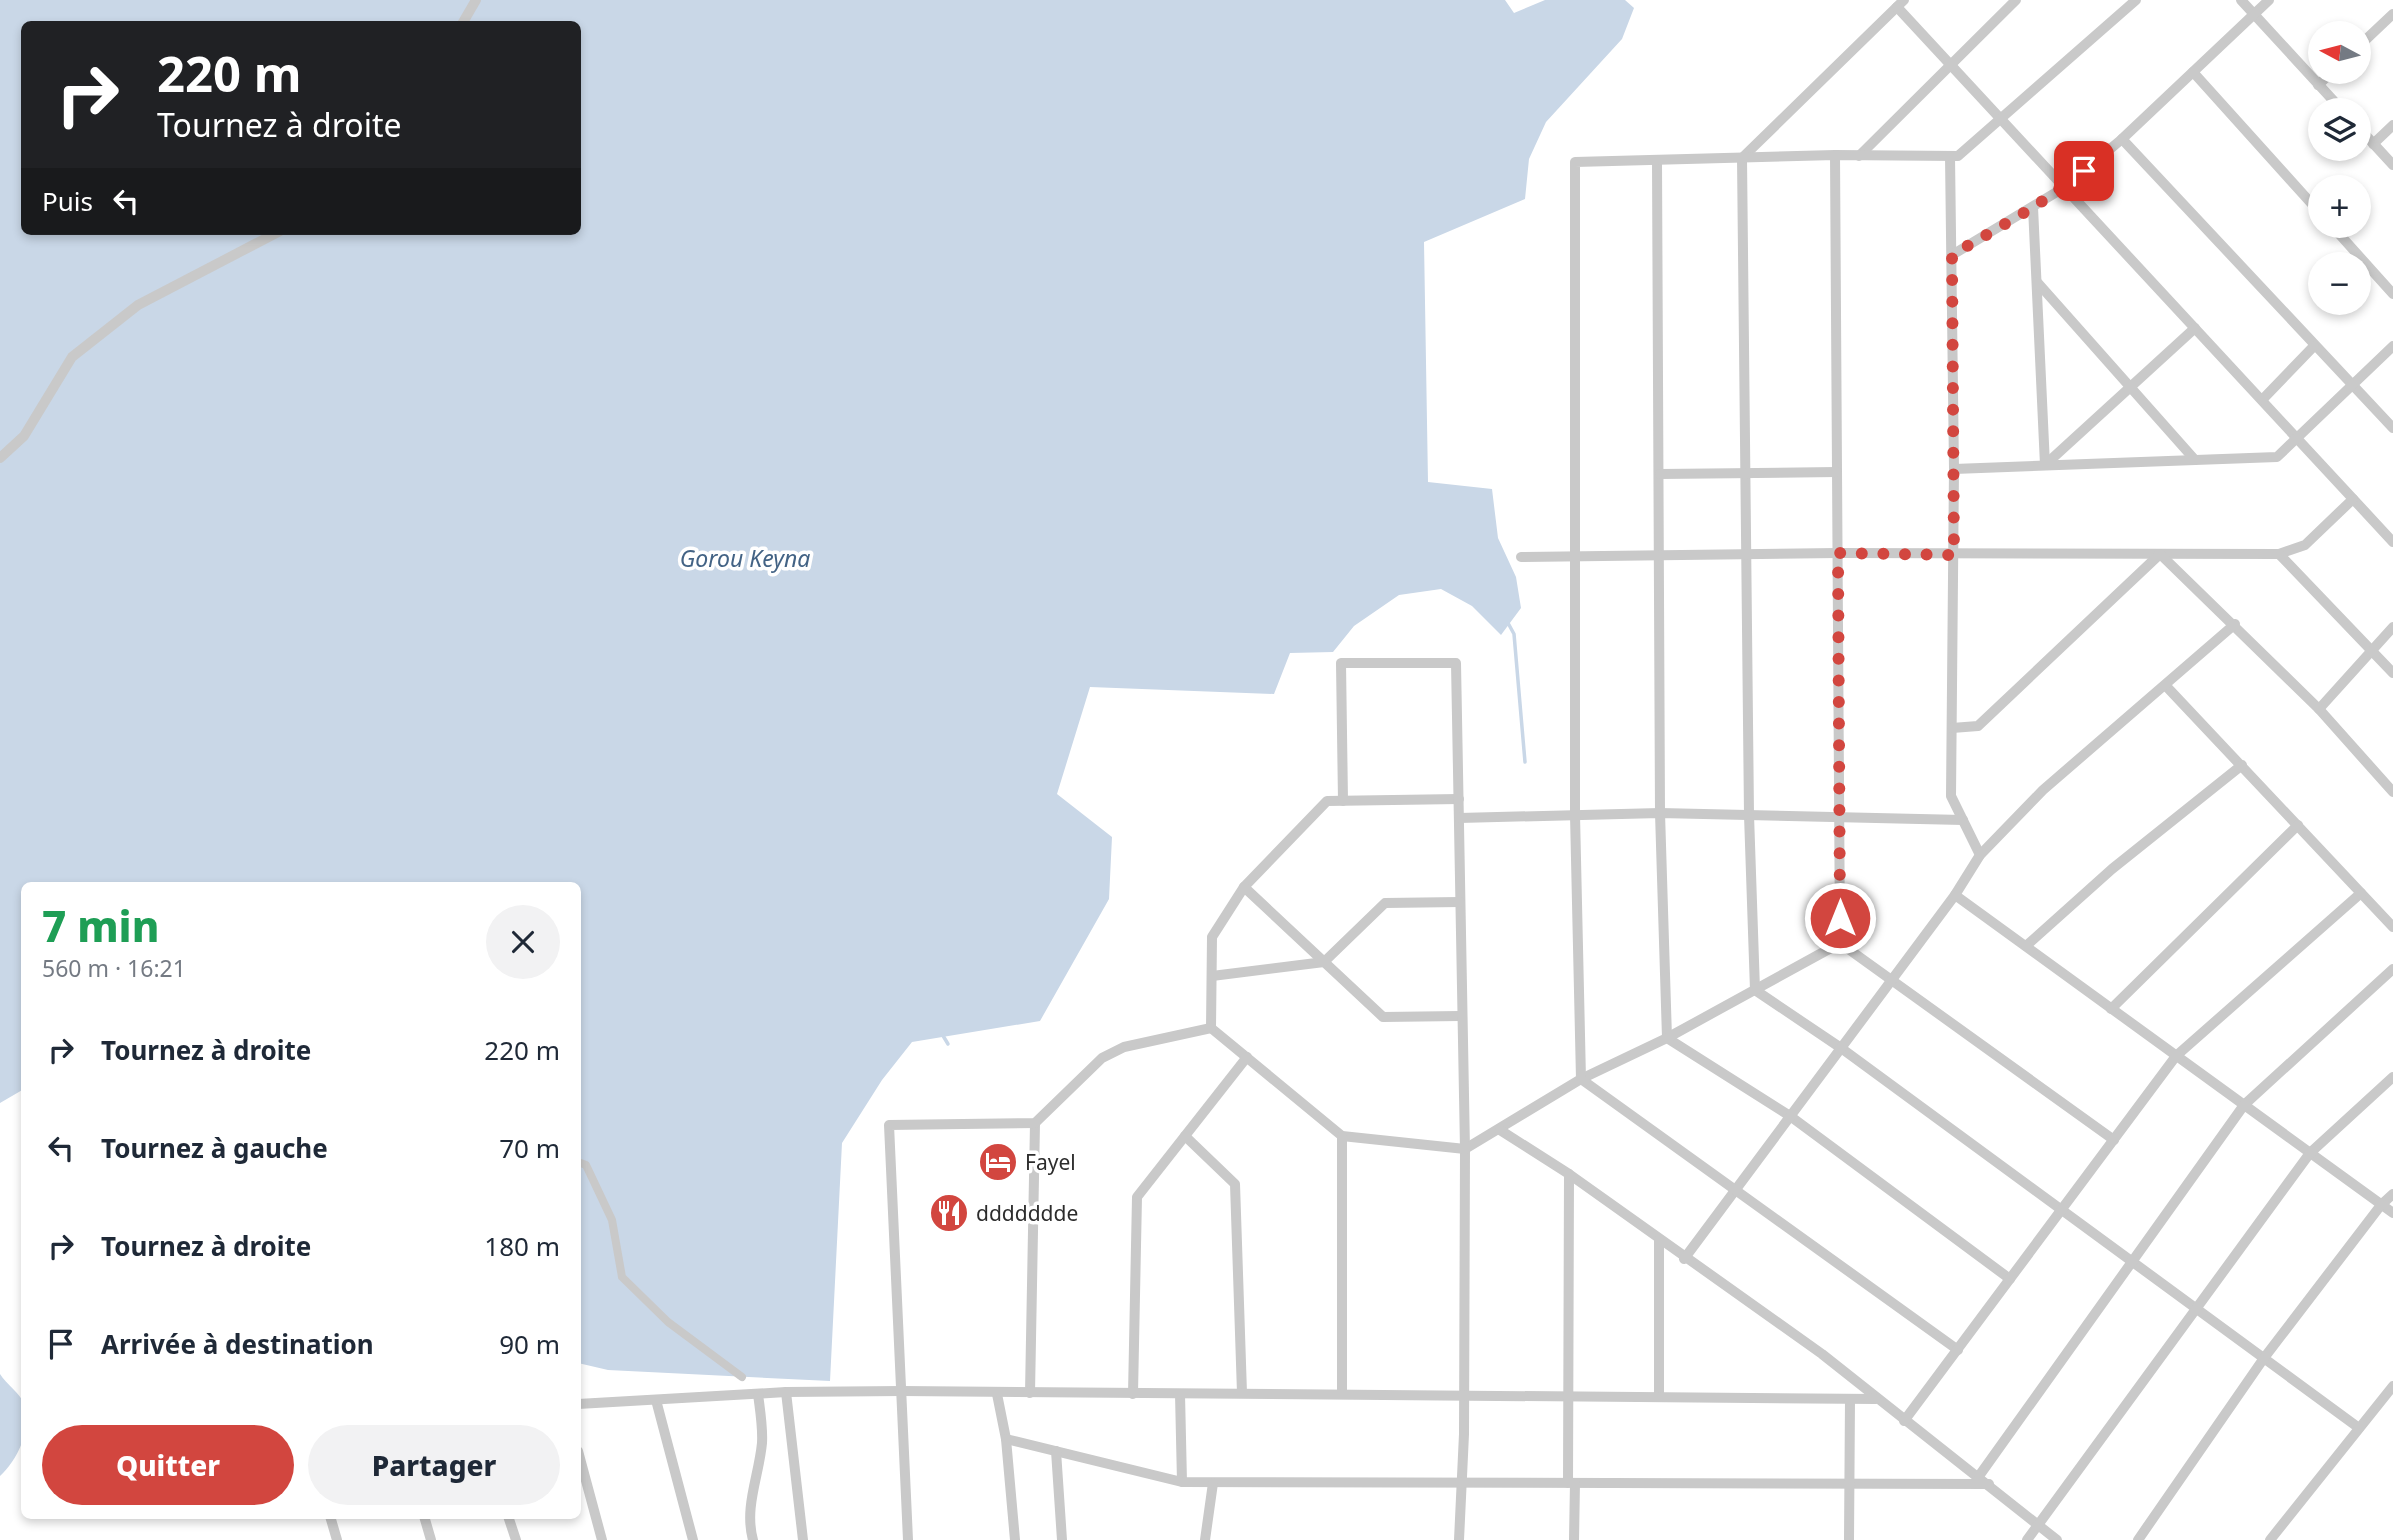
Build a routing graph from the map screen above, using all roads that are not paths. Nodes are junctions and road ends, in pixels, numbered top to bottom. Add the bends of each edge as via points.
1 (476, 0) edge
2 (2016, 0) edge
3 (2136, 0) edge
4 (2241, 0) edge
5 (2269, 0) edge
6 (1901, 3) edge
7 (2254, 14) junction
8 (2393, 14) edge
9 (464, 21) edge
10 (2371, 35) edge
11 (1951, 62) junction
12 (2193, 72) junction
13 (2318, 85) joint
14 (2330, 98) edge
15 (2001, 118) junction
16 (2393, 125) edge
17 (2122, 139) junction
18 (2371, 142) edge
19 (2373, 144) junction
20 (1835, 155) junction
21 (1858, 156) junction
22 (1950, 156) junction
23 (1742, 158) junction
24 (1657, 161) junction
25 (2393, 165) edge
26 (2065, 187) junction
27 (2308, 200) edge
28 (2034, 207) junction
29 (272, 235) edge
30 (2343, 238) edge
31 (1952, 255) junction
32 (2037, 282) junction
33 (2393, 294) edge
34 (2195, 328) junction
35 (2314, 346) junction
36 (2393, 346) edge
37 (2351, 383) junction
38 (2132, 386) junction
39 (2262, 400) junction
40 (2393, 428) edge
41 (2296, 438) junction
42 (0, 458) edge
43 (2195, 460) junction
44 (2045, 465) junction
45 (1954, 468) junction
46 (1837, 471) junction
47 (1746, 473) junction
48 (1660, 474) junction
49 (2353, 499) junction
50 (2393, 542) edge
51 (1838, 553) junction
52 (1746, 554) junction
53 (2160, 554) junction
54 (2279, 554) junction
55 (1660, 555) junction
56 (1954, 555) junction
57 (1575, 556) junction
58 (1521, 557) dead end
59 (2235, 624) junction
60 (2393, 627) edge
61 (2372, 650) junction
62 (2393, 673) edge
63 (2166, 686) junction
64 (2319, 709) junction
65 (1952, 728) junction
66 (2242, 765) junction
67 (2393, 792) edge
68 (1459, 799) junction
69 (1343, 801) junction
70 (1660, 813) junction
71 (1575, 815) junction
72 (1749, 815) junction
73 (1839, 816) junction
74 (1459, 818) junction
75 (1963, 820) junction
76 (2298, 825) junction
77 (1980, 855) junction
78 (1244, 887) junction
79 (2361, 893) junction
80 (1955, 895) junction
81 (1460, 902) junction
82 (2393, 927) edge
83 (1840, 943) junction
84 (2026, 946) junction
85 (1324, 962) junction
86 (2393, 969) edge
87 (1212, 976) junction
88 (1892, 980) junction
89 (1755, 990) junction
90 (2111, 1009) junction
91 (1461, 1016) junction
92 (1211, 1028) junction
93 (1667, 1038) junction
94 (1841, 1048) junction
95 (2176, 1056) junction
96 (1247, 1057) junction
97 (2393, 1077) edge
98 (1581, 1079) junction
99 (2244, 1105) junction
100 (1790, 1116) junction
101 (1035, 1123) junction
102 (1500, 1130) junction
103 (1185, 1136) junction
104 (1342, 1136) junction
105 (2114, 1140) junction
106 (1465, 1149) junction
107 (2310, 1153) junction
108 (581, 1162) edge
109 (1569, 1174) junction
110 (1735, 1191) junction
111 (2393, 1194) edge
112 (2381, 1205) junction
113 (2062, 1209) junction
114 (2393, 1213) edge
115 (1659, 1240) junction
116 (1684, 1258) junction
117 (2132, 1259) junction
118 (2010, 1279) junction
119 (2198, 1308) junction
120 (1958, 1350) junction
121 (2264, 1358) junction
122 (742, 1377) dead end
123 (2393, 1386) edge
124 (902, 1391) junction
125 (786, 1392) junction
126 (1030, 1393) junction
127 (758, 1394) junction
128 (997, 1394) junction
129 (1133, 1394) junction
130 (1180, 1394) junction
131 (1242, 1394) junction
132 (1342, 1394) junction
133 (1464, 1395) junction
134 (1569, 1396) junction
135 (1659, 1397) junction
136 (1850, 1399) junction
137 (1876, 1399) junction
138 (656, 1400) junction
139 (581, 1404) edge
140 (1904, 1421) junction
141 (2359, 1428) junction
142 (1006, 1439) junction
143 (1056, 1451) junction
144 (581, 1462) edge
145 (1979, 1476) junction
146 (1182, 1482) junction
147 (1213, 1483) junction
148 (1462, 1483) junction
149 (1572, 1483) junction
150 (1849, 1484) junction
151 (1989, 1484) junction
152 (331, 1519) edge
153 (425, 1519) edge
154 (510, 1519) edge
155 (2038, 1525) junction
156 (337, 1540) edge
157 (432, 1540) edge
158 (516, 1540) edge
159 (602, 1540) edge
160 (693, 1540) edge
161 (753, 1540) edge
162 (803, 1540) edge
163 (908, 1540) edge
164 (1015, 1540) edge
165 (1062, 1540) edge
166 (1205, 1540) edge
167 (1459, 1540) edge
168 (1574, 1540) edge
169 (1849, 1540) edge
170 (2027, 1540) edge
171 (2057, 1540) edge
172 (2138, 1540) edge
173 (2270, 1540) edge

1 - 9 street
2 - 11 street
3 - 15 street
4 - 7 street
5 - 7 street
6 - 11 street
6 - 23 street
7 - 12 street
7 - 13 street
8 - 10 street
11 - 15 street
11 - 21 street
12 - 17 street
12 - 27 street
13 - 14 street
15 - 22 street via 1958,156
15 - 26 street
16 - 19 street
17 - 26 street
17 - 35 street
18 - 19 street
19 - 25 street
20 - 21 street
20 - 23 street
20 - 46 street
21 - 22 street
22 - 31 street
23 - 24 street
23 - 47 street
24 - 48 street
24 - 57 street via 1575,162
26 - 28 street
26 - 34 street
28 - 31 street
28 - 32 street
29 - 42 street via 138,305 72,357 24,436
30 - 33 street
31 - 45 street
32 - 38 street
32 - 44 street
34 - 38 street
34 - 39 street
35 - 37 street
35 - 39 street
36 - 37 street
37 - 40 street
37 - 41 street
38 - 43 street
38 - 44 street
39 - 41 street
41 - 43 street via 2277,457
41 - 49 street
43 - 44 street
44 - 45 street
45 - 56 street
46 - 47 street
46 - 51 street
47 - 48 street
47 - 52 street
48 - 55 street
49 - 50 street
49 - 54 street via 2305,545
51 - 52 street
51 - 56 street
51 - 73 street
52 - 55 street
52 - 72 street
53 - 54 street
53 - 56 street
53 - 59 street
53 - 65 street via 1978,726
54 - 61 street
55 - 57 street
55 - 70 street
56 - 65 street
57 - 58 street
57 - 71 street
59 - 63 street
59 - 64 street
60 - 61 street
61 - 62 street
61 - 64 street
63 - 66 street
63 - 77 street via 2043,790
64 - 67 street
65 - 75 street via 1951,796
66 - 76 street
66 - 84 street via 2112,869
68 - 69 street
68 - 69 street via 1456,663 1341,663
68 - 74 street
69 - 78 street via 1327,801
70 - 71 street
70 - 72 street
70 - 93 street
71 - 74 street
71 - 98 street
72 - 73 street
72 - 89 street
73 - 75 street
73 - 83 street
74 - 81 street
75 - 77 street
76 - 79 street
76 - 90 street
77 - 80 street
78 - 85 street
78 - 87 street via 1212,937
79 - 82 street
79 - 95 street
80 - 84 street
80 - 88 street
81 - 85 street via 1385,903
81 - 91 street
83 - 88 street
83 - 89 street
84 - 90 street
85 - 87 street
85 - 91 street via 1383,1017
86 - 99 street
87 - 92 street
88 - 94 street
88 - 105 street
89 - 93 street
89 - 94 street
90 - 95 street
91 - 106 street
92 - 96 street
92 - 101 street via 1124,1047 1102,1058
93 - 98 street
93 - 100 street
94 - 100 street
94 - 113 street
95 - 99 street
95 - 105 street
96 - 103 street
96 - 104 street
97 - 107 street
98 - 102 street
98 - 110 street
99 - 107 street
99 - 117 street
100 - 110 street
100 - 118 street
101 - 124 street via 888,1125
101 - 126 street
102 - 106 street
102 - 109 street
103 - 129 street via 1137,1197
103 - 131 street via 1235,1184
104 - 106 street
104 - 132 street
105 - 113 street
106 - 133 street
107 - 112 street
107 - 119 street
108 - 122 street via 612,1220 622,1278 668,1322
109 - 115 street
109 - 134 street
110 - 116 street
110 - 120 street
111 - 112 street
112 - 114 street
112 - 121 street
113 - 117 street
113 - 118 street
115 - 116 street
115 - 135 street
116 - 137 street via 1822,1354
117 - 119 street
117 - 145 street
118 - 120 street
119 - 121 street
119 - 155 street
120 - 140 street
121 - 141 street
121 - 172 street
123 - 141 street
124 - 125 street
124 - 128 street
124 - 163 street
125 - 127 street
125 - 162 street
126 - 128 street
126 - 129 street
127 - 138 street
127 - 161 street via 762,1442 751,1499
128 - 142 street
129 - 130 street
130 - 131 street
130 - 146 street
131 - 132 street
132 - 133 street
133 - 134 street
133 - 148 street
134 - 135 street
134 - 149 street
135 - 136 street
136 - 137 street
136 - 150 street
137 - 140 street
138 - 139 street
138 - 160 street
140 - 145 street
141 - 173 street
142 - 143 street
142 - 164 street
143 - 146 street
143 - 165 street
144 - 159 street
145 - 151 street
146 - 147 street
147 - 148 street
147 - 166 street
148 - 149 street
148 - 167 street
149 - 150 street
149 - 168 street
150 - 151 street
150 - 169 street
151 - 155 street
152 - 156 street
153 - 157 street
154 - 158 street
155 - 170 street
155 - 171 street

